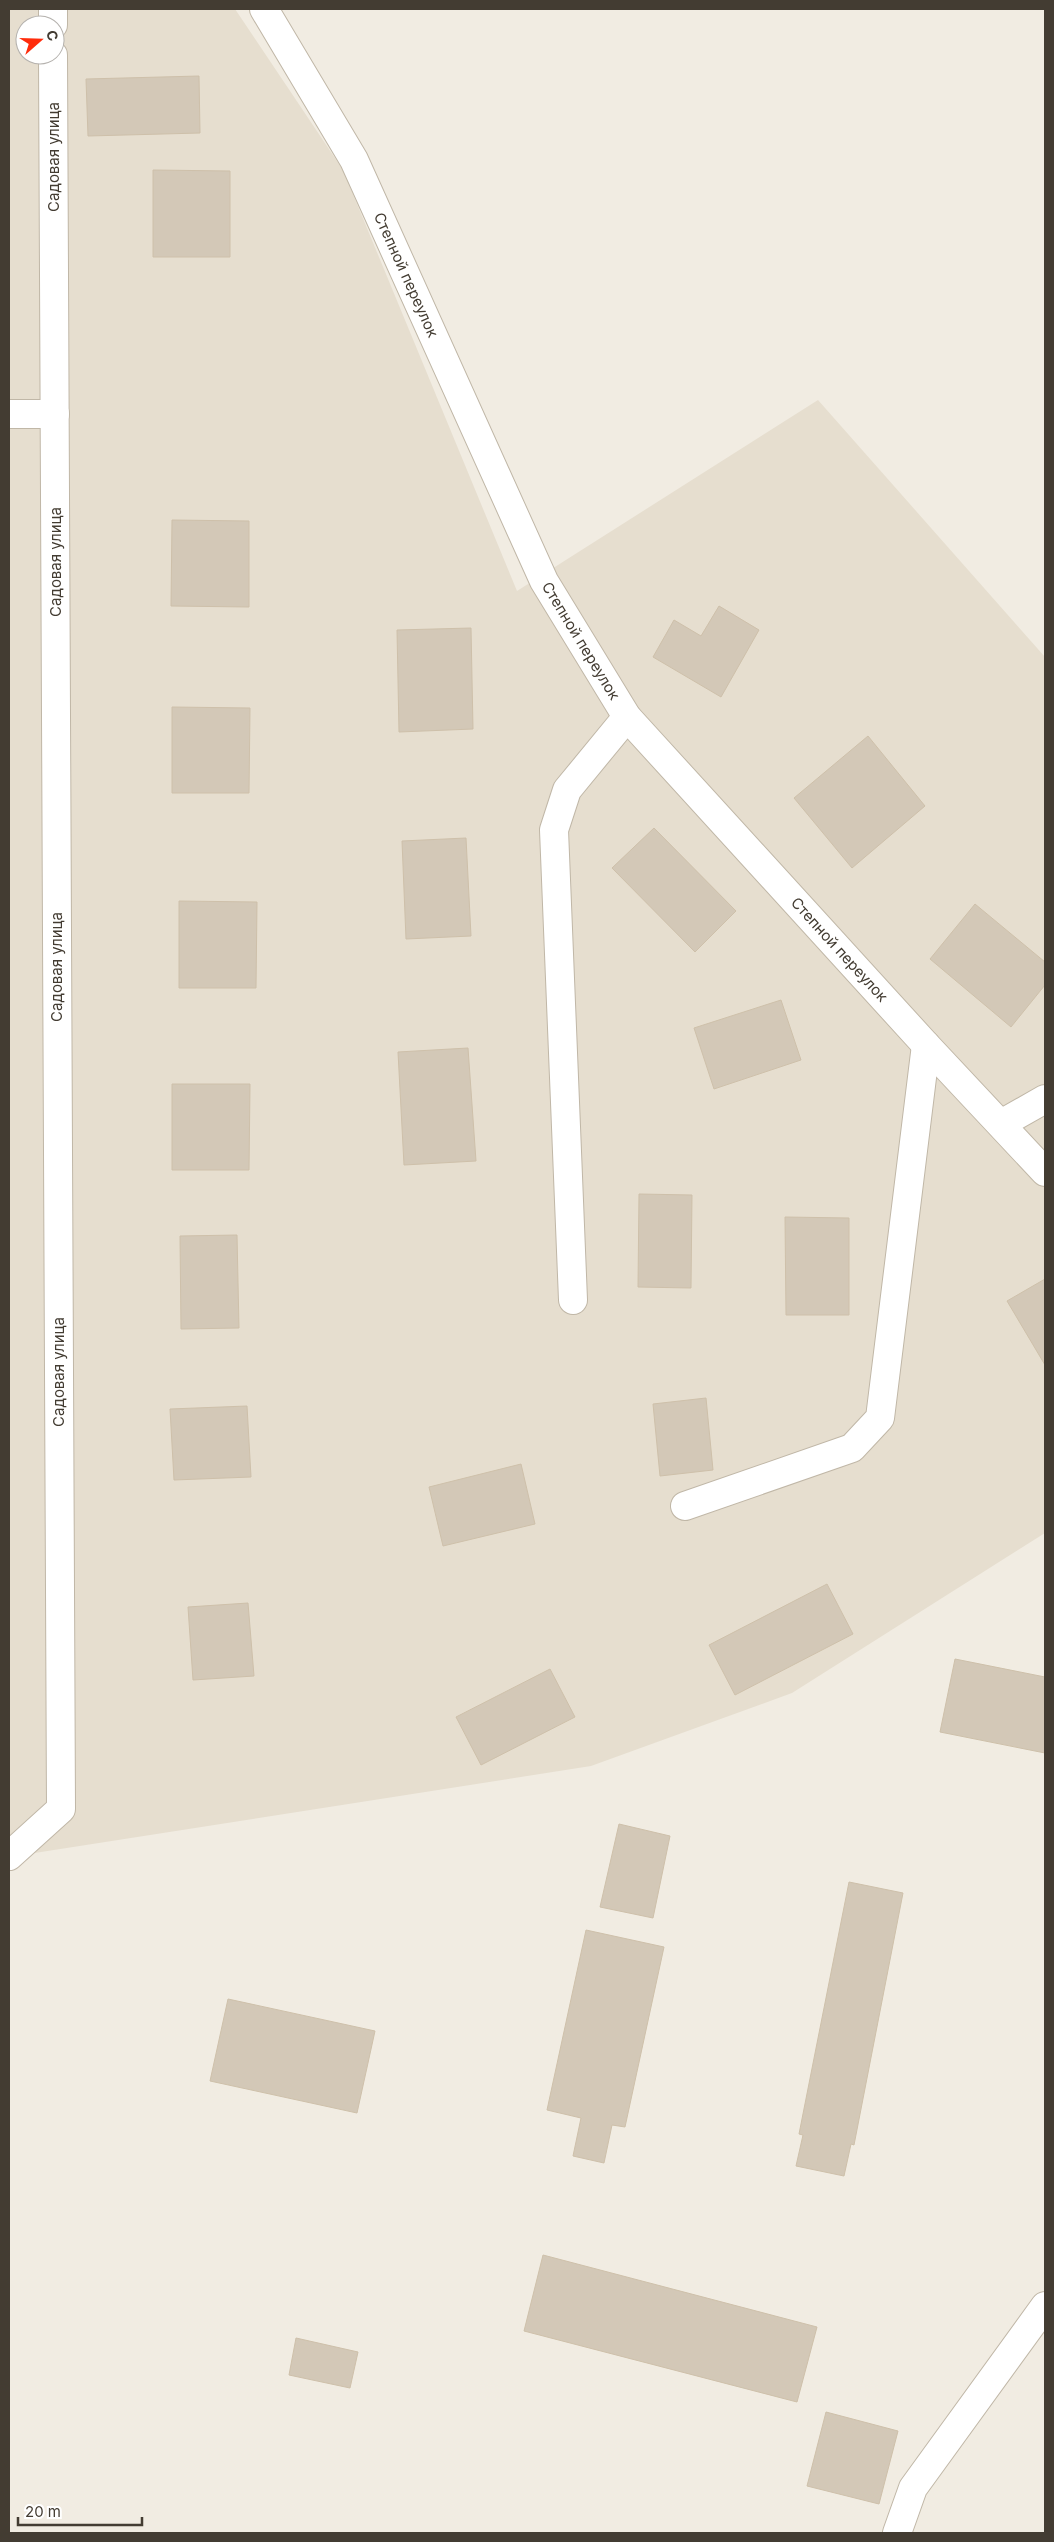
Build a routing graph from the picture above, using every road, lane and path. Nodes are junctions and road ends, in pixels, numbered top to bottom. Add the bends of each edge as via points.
1 (264, 9) edge
2 (53, 65) edge
3 (9, 414) edge
4 (55, 414) junction
5 (627, 717) junction
6 (926, 1045) junction
7 (1045, 1099) edge
8 (1001, 1124) junction
9 (1045, 1172) edge
10 (573, 1300) dead end
11 (685, 1506) dead end
12 (9, 1856) edge
13 (1045, 2306) edge
14 (897, 2533) edge

1 - 5 street, Степной переулок via 354,160 544,581
2 - 4 street, Садовая улица
3 - 4 street
4 - 12 street, Садовая улица via 61,1809
5 - 6 street, Степной переулок
5 - 10 street via 568,790 554,830
6 - 8 street, Степной переулок
6 - 11 street via 880,1418 852,1448
7 - 8 street
8 - 9 street, Степной переулок
13 - 14 street via 913,2488

